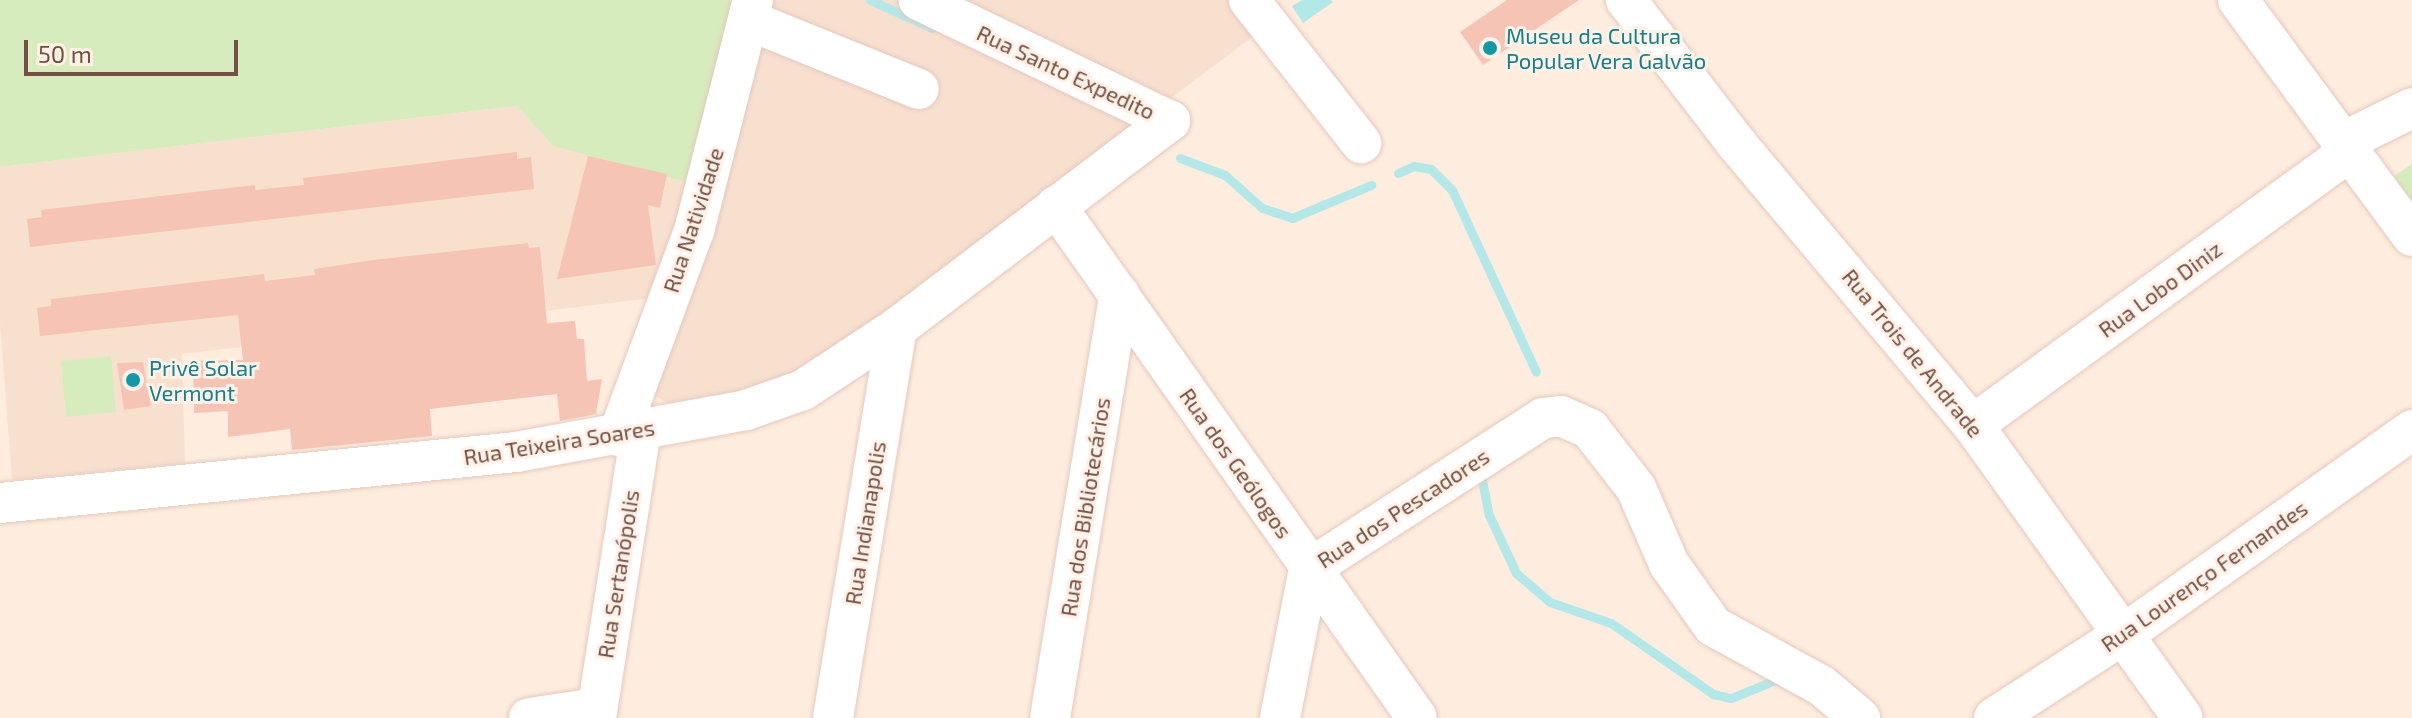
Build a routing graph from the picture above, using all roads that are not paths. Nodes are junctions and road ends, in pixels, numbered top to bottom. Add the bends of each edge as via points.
1 (919, 0) edge
2 (1249, 0) edge
3 (1626, 0) edge
4 (2238, 0) edge
5 (751, 10) edge
6 (919, 89) dead end
7 (2412, 108) edge
8 (1170, 121) joint
9 (1361, 143) dead end
10 (2344, 148) junction
11 (1056, 206) junction
12 (2412, 236) edge
13 (1119, 295) junction
14 (897, 328) junction
15 (1973, 425) junction
16 (2412, 430) edge
17 (630, 433) junction
18 (0, 503) edge
19 (1309, 569) junction
20 (2124, 634) junction
21 (596, 713) edge
22 (529, 718) edge
23 (833, 718) edge
24 (1050, 718) edge
25 (1280, 718) edge
26 (1417, 718) edge
27 (1860, 718) edge
28 (1994, 718) edge
29 (2183, 718) edge

1 - 8 street, Rua Santo Expedito
2 - 9 street
3 - 15 street, Rua Trois de Andrade via 1736,143
4 - 10 street
5 - 6 street
5 - 17 street, Rua Natividade via 694,231
7 - 10 street, Rua Lobo Diniz
8 - 11 street, Rua Teixeira Soares
10 - 12 street
10 - 15 street, Rua Lobo Diniz
11 - 13 street, Rua dos Geólogos
11 - 14 street, Rua Teixeira Soares
13 - 19 street, Rua dos Geólogos
13 - 24 street, Rua dos Bibliotecários
14 - 17 street, Rua Teixeira Soares via 803,390 746,410
14 - 23 street, Rua Indianapolis
15 - 20 street, Rua Trois de Andrade
16 - 20 street, Rua Lourenço Fernandes
17 - 18 street, Rua Teixeira Soares via 516,452
17 - 21 street, Rua Sertanópolis
19 - 25 street, Rua dos Pescadores
19 - 26 street, Rua dos Geólogos
19 - 27 street, Rua dos Pescadores via 1543,418 1561,416 1590,429 1636,488 1669,564 1713,626 1813,680
20 - 28 street, Rua Lourenço Fernandes
20 - 29 street, Rua Trois de Andrade
21 - 22 street

